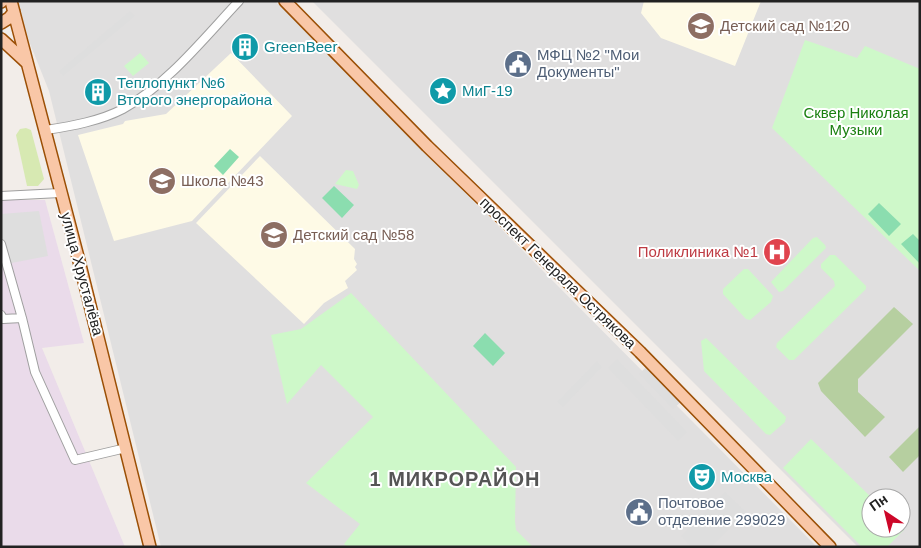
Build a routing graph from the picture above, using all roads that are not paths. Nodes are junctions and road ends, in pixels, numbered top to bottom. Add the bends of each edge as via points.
1 (239, 1) edge
2 (285, 1) edge
3 (12, 7) edge
4 (1, 23) edge
5 (1, 39) edge
6 (26, 62) junction
7 (46, 130) junction
8 (60, 193) junction
9 (1, 196) edge
10 (1, 244) edge
11 (1, 315) edge
12 (22, 318) junction
13 (126, 448) junction
14 (150, 547) edge
15 (830, 547) edge

1 - 7 street via 168,75 124,108 100,118
2 - 15 main road, проспект Генерала Острякова via 427,146 640,352
3 - 4 main road via 9,18
3 - 6 main road, улица Хрусталёва
5 - 6 main road
6 - 7 main road, улица Хрусталёва
7 - 8 main road, улица Хрусталёва
8 - 9 street
8 - 13 main road, улица Хрусталёва
10 - 12 street
11 - 12 street via 3,319
12 - 13 street via 35,372 75,460
13 - 14 main road, улица Хрусталёва

